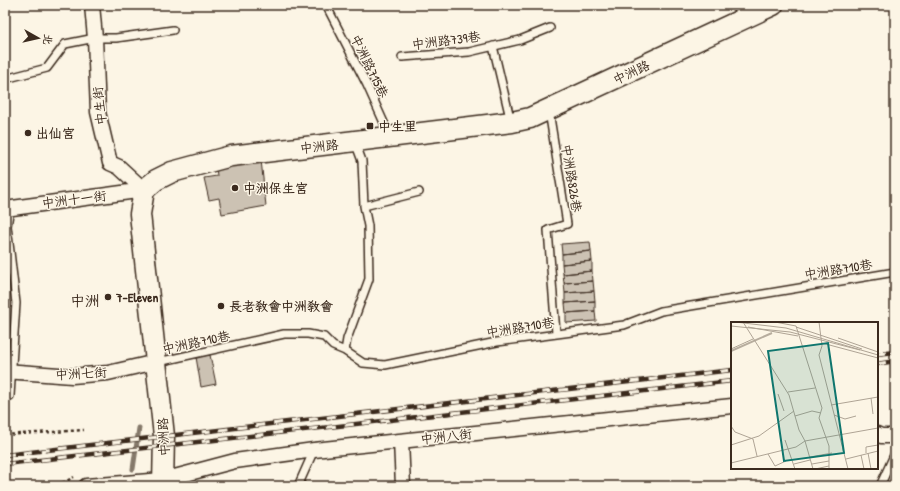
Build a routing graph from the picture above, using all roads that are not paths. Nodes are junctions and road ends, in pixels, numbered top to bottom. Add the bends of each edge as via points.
1 (92, 5) edge
2 (326, 5) edge
3 (773, 5) edge
4 (550, 28) dead end
5 (173, 30) dead end
6 (95, 38) junction
7 (493, 46) junction
8 (402, 57) dead end
9 (5, 79) edge
10 (549, 109) junction
11 (512, 122) junction
12 (391, 138) junction
13 (355, 142) junction
14 (144, 190) junction
15 (419, 192) dead end
16 (364, 206) junction
17 (8, 208) edge
18 (895, 272) edge
19 (556, 333) junction
20 (345, 351) junction
21 (156, 362) junction
22 (8, 372) edge
23 (10, 396) road end
24 (731, 406) edge
25 (878, 434) edge
26 (895, 436) edge
27 (401, 441) junction
28 (314, 450) junction
29 (895, 453) edge
30 (163, 483) edge
31 (86, 486) edge
32 (298, 486) edge
33 (403, 486) edge
34 (880, 486) edge

1 - 6 street, 中生街
2 - 12 lane, 中洲路715巷
3 - 10 street, 中洲路
4 - 7 lane, 中洲路739巷 via 520,40
5 - 6 lane via 116,38
6 - 9 lane via 65,44 47,68
6 - 14 street, 中生街 via 98,112 110,163 119,167
7 - 8 lane, 中洲路739巷 via 469,52
7 - 11 lane, 中洲路739巷
10 - 11 street, 中洲路 via 530,118
10 - 19 lane, 中洲路826巷 via 566,224 548,230
11 - 12 street, 中洲路
12 - 13 street, 中洲路
13 - 14 street, 中洲路 via 214,159 172,172
13 - 16 lane via 362,161
14 - 17 street, 中洲十一街
14 - 21 street, 中洲路 via 140,214
15 - 16 lane
16 - 20 lane via 368,226 369,279
17 - 22 lane via 7,226 16,303 15,332
18 - 19 lane, 中洲路710巷 via 661,311 624,325
19 - 20 lane, 中洲路710巷 via 497,342 385,365 363,363
20 - 21 lane, 中洲路710巷 via 333,346 324,337 284,334
21 - 22 street, 中洲七街 via 108,373 72,376
21 - 30 street, 中洲路 via 164,436
22 - 23 lane
24 - 27 street, 中洲八街
25 - 26 street
27 - 28 street, 中洲八街
27 - 33 street
28 - 30 street, 中洲八街 via 235,461
28 - 32 lane
29 - 34 lane
30 - 31 street, 中洲八街

